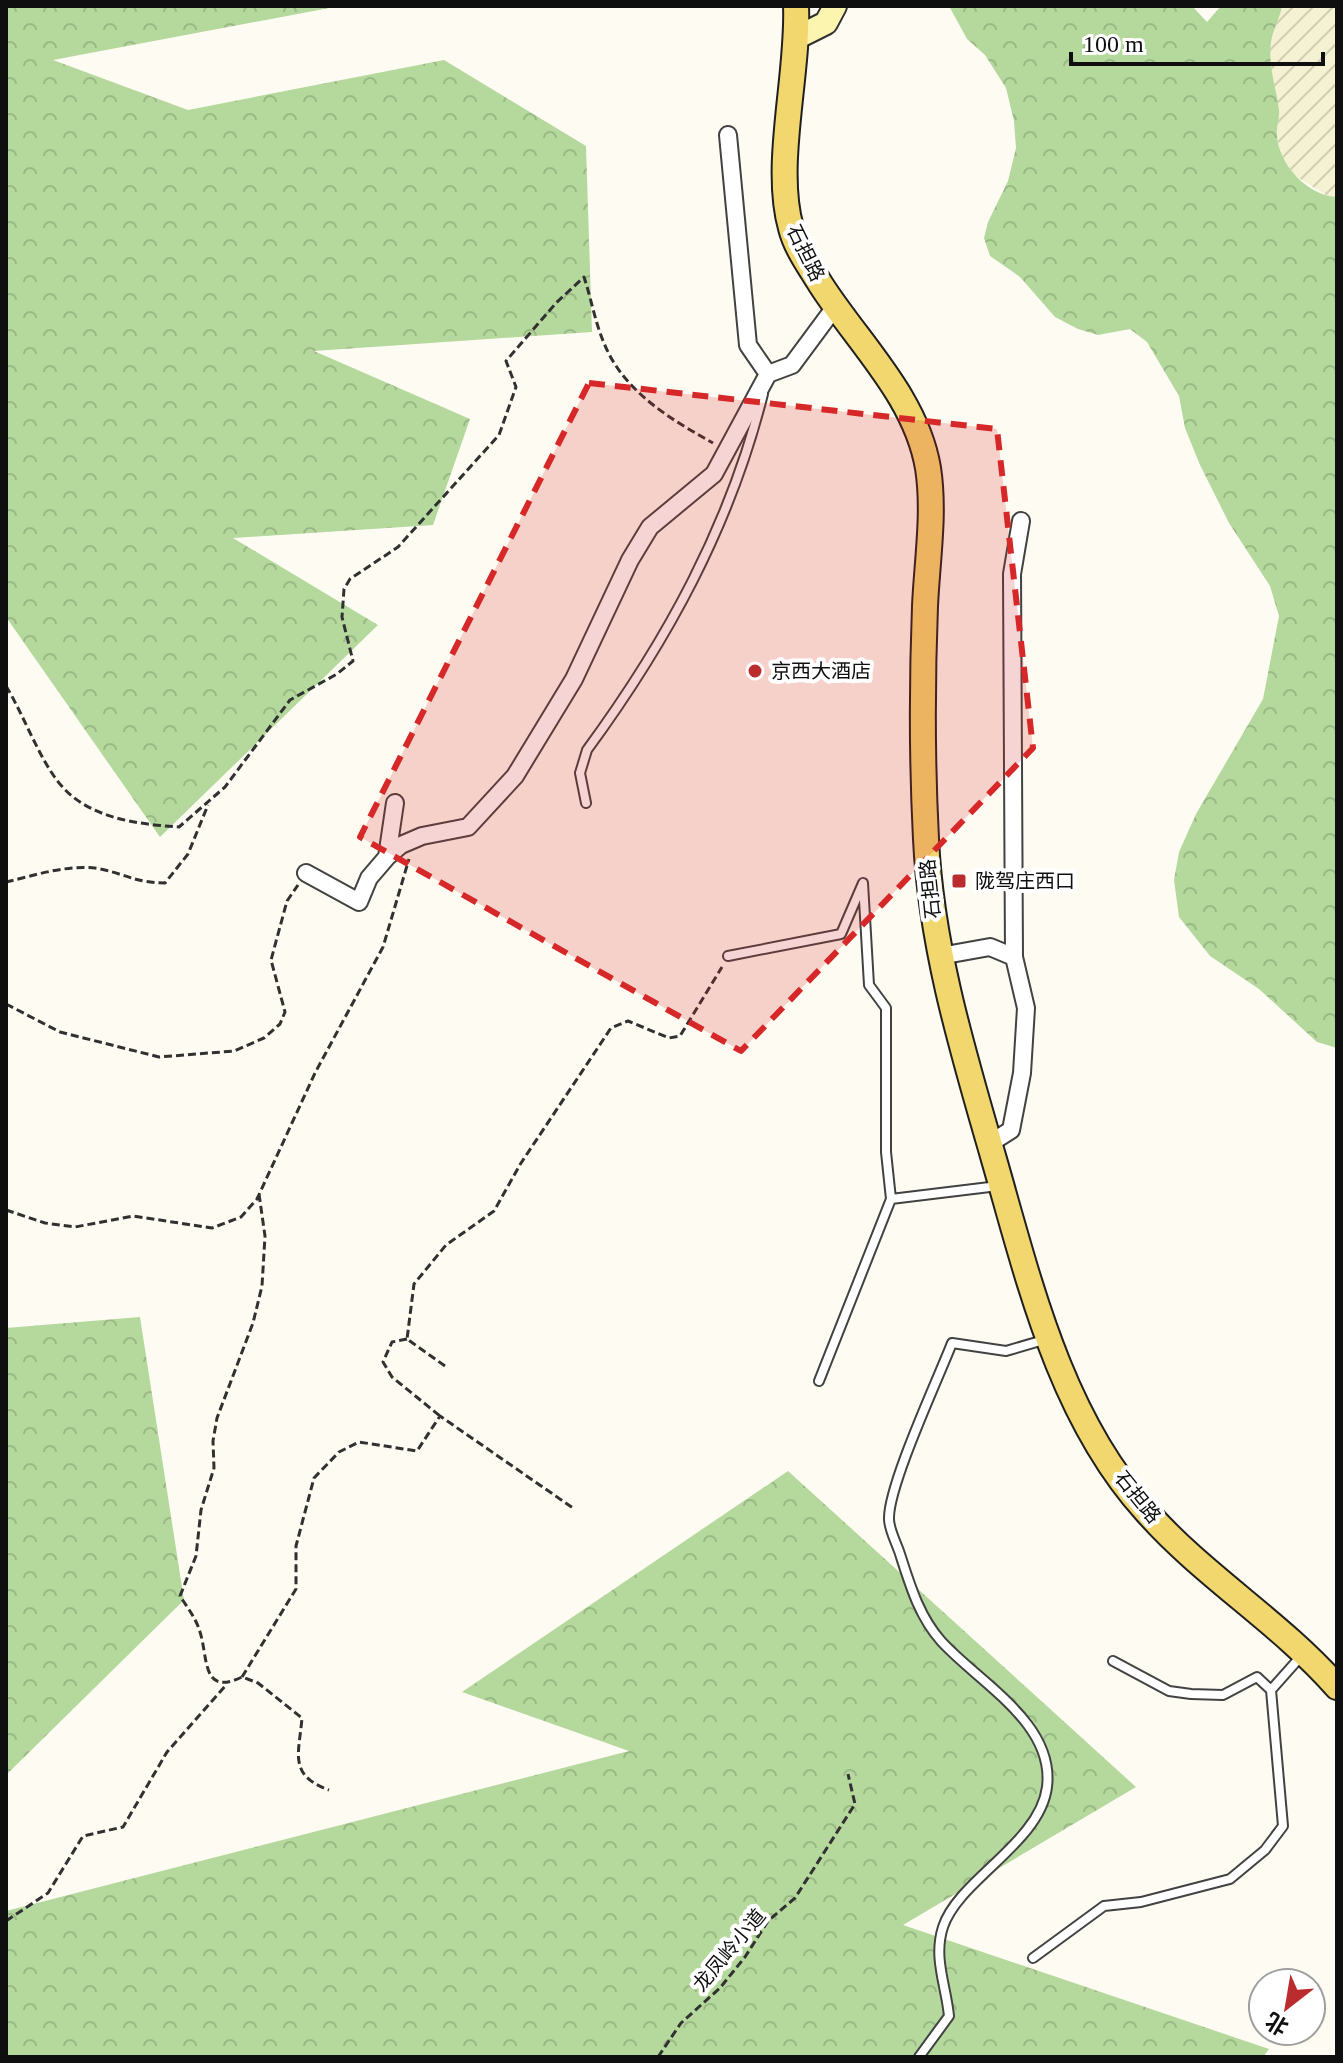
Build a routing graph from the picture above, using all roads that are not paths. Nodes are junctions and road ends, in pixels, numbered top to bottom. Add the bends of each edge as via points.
1 (796, 6) edge
2 (835, 6) edge
3 (798, 37) junction
4 (728, 135) dead end
5 (835, 307) junction
6 (768, 374) junction
7 (1021, 521) dead end
8 (395, 803) dead end
9 (586, 803) dead end
10 (387, 857) junction
11 (306, 873) road end
12 (728, 956) road end
13 (940, 956) junction
14 (1014, 957) junction
15 (989, 1144) junction
16 (1001, 1186) junction
17 (891, 1199) junction
18 (1050, 1338) junction
19 (819, 1381) dead end
20 (1303, 1653) junction
21 (1113, 1661) dead end
22 (1337, 1687) edge
23 (1271, 1690) junction
24 (1033, 1958) dead end
25 (919, 2057) edge

1 - 3 main road, 石担路
2 - 3 street via 826,23
3 - 5 main road, 石担路 via 786,202 792,232
4 - 6 street via 748,345
5 - 6 street via 792,365
5 - 13 main road, 石担路 via 910,411 928,471 925,832
6 - 9 lane via 748,456 704,563 674,620 587,750 580,773
6 - 10 street via 714,474 650,527 574,679 515,776 468,827 413,840
7 - 14 street via 1012,574
8 - 10 street
10 - 11 street via 369,878 359,902
12 - 17 lane via 841,934 863,883 869,985 886,1008
13 - 14 street via 990,947
13 - 15 main road, 石担路
14 - 15 street via 1026,1008 1022,1073 1011,1130
15 - 16 main road, 石担路
16 - 17 lane
16 - 18 main road, 石担路
17 - 19 lane
18 - 20 main road, 石担路 via 1082,1413 1144,1510
18 - 25 lane via 1006,1351 952,1343 889,1519 917,1605 940,1640 1017,1711 1044,1752 1047,1788 1014,1846 963,1896 943,1926 938,1968 949,2016
20 - 22 main road, 石担路
20 - 23 lane
21 - 23 lane via 1169,1691 1223,1695 1257,1677
23 - 24 lane via 1283,1826 1265,1850 1230,1879 1104,1906

